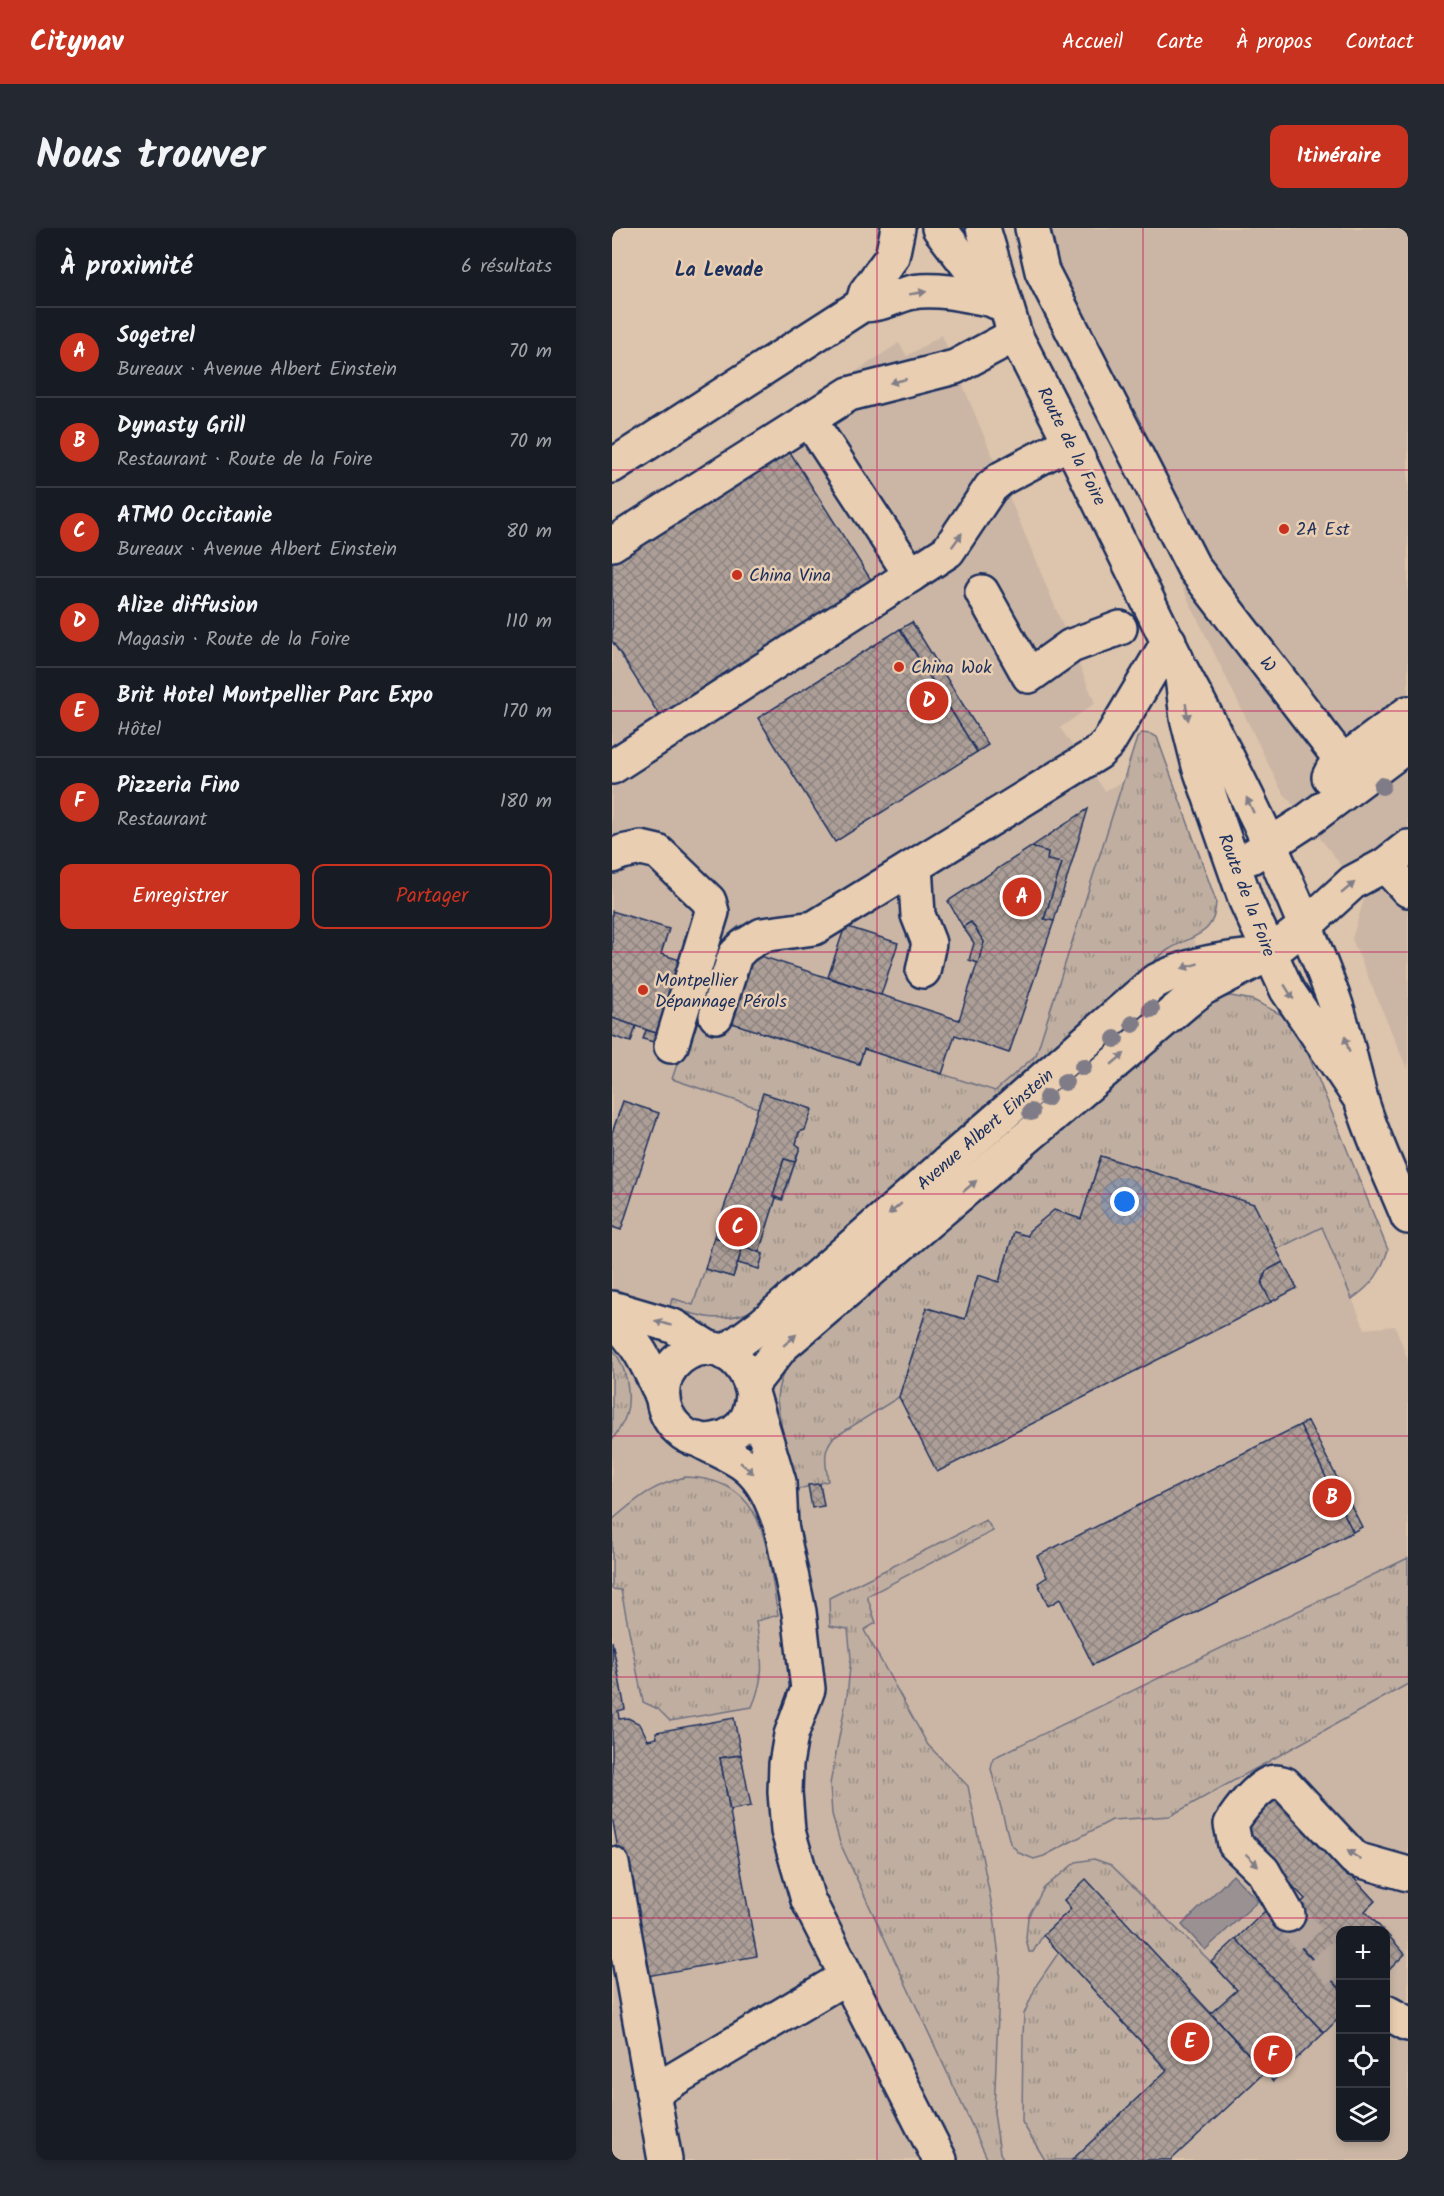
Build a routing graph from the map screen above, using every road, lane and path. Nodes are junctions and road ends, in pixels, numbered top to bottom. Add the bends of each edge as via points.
1 (898, 228) edge
2 (939, 228) edge
3 (983, 228) edge
4 (1032, 228) edge
5 (862, 305) junction
6 (1006, 319) junction
7 (810, 419) junction
8 (1070, 442) junction
9 (612, 466) edge
10 (612, 544) edge
11 (911, 575) junction
12 (982, 592) dead end
13 (1119, 628) dead end
14 (1175, 655) junction
15 (1408, 713) edge
16 (1408, 745) edge
17 (1342, 761) junction
18 (612, 767) edge
19 (1336, 798) junction
20 (1269, 845) junction
21 (612, 856) edge
22 (1397, 856) edge
23 (915, 866) junction
24 (1239, 881) junction
25 (1408, 890) edge
26 (1304, 927) junction
27 (1269, 954) junction
28 (923, 971) dead end
29 (716, 1016) dead end
30 (671, 1046) dead end
31 (1361, 1100) junction
32 (1408, 1217) edge
33 (612, 1308) edge
34 (612, 1320) edge
35 (717, 1351) junction
36 (753, 1390) junction
37 (662, 1396) junction
38 (697, 1439) junction
39 (781, 1526) junction
40 (612, 1864) edge
41 (1408, 1874) edge
42 (1288, 1915) tunnel mouth
43 (846, 1977) junction
44 (1390, 2014) edge
45 (1408, 2024) edge
46 (653, 2092) junction
47 (665, 2160) edge
48 (940, 2160) edge

1 - 5 street via 892,257 866,292
2 - 6 street, Route de la Foire
3 - 6 street, Route de la Foire
4 - 17 street, W via 1042,271 1194,568
5 -> 6 street via 878,305 918,291 952,292
5 - 9 street
6 -> 7 street via 955,367 849,394
6 - 8 street, Route de la Foire
7 - 10 street
7 - 11 street
11 -> 8 street via 948,551 991,487
8 - 14 street, Route de la Foire
11 - 18 street
12 - 13 street via 1029,676 1071,646
20 -> 14 street, Route de la Foire
14 - 23 street via 1098,753
14 -> 24 street, Route de la Foire via 1199,766
15 - 17 street
16 - 19 street
17 - 19 street via 1329,775
19 - 20 street
20 - 24 street via 1244,862
20 - 26 street, Route de la Foire
21 - 30 street via 641,848 658,852 709,901 712,912
22 - 25 street
26 -> 22 street, Avenue Albert Einstein via 1353,882
23 - 28 street via 918,915 929,944
23 - 29 street via 814,928 762,935 744,946 735,955
24 - 27 street, Route de la Foire
26 - 27 street, Avenue Albert Einstein
31 -> 26 street, Route de la Foire via 1333,995
27 -> 31 street, Route de la Foire via 1287,990
27 -> 35 street, Avenue Albert Einstein via 1204,962 1154,982 763,1324
36 -> 27 street, Avenue Albert Einstein via 782,1346 1186,1001
31 - 32 street, Route de la Foire
35 -> 33 street via 673,1326
34 - 37 street via 638,1348
35 - 36 street via 737,1360
35 - 37 street via 695,1351 681,1358 664,1381
36 - 38 street via 746,1419 739,1428 711,1441
36 - 39 street via 779,1482
37 - 38 street via 671,1423
38 -> 39 street via 746,1465 769,1496
39 - 43 street via 799,1612 808,1689 791,1735 786,1764 788,1832 808,1899
40 - 46 street
41 -> 42 street via 1355,1859 1285,1784 1268,1784 1240,1808 1231,1824 1235,1844 1263,1870
43 - 46 street
43 - 48 street
44 - 45 street
46 - 47 street

